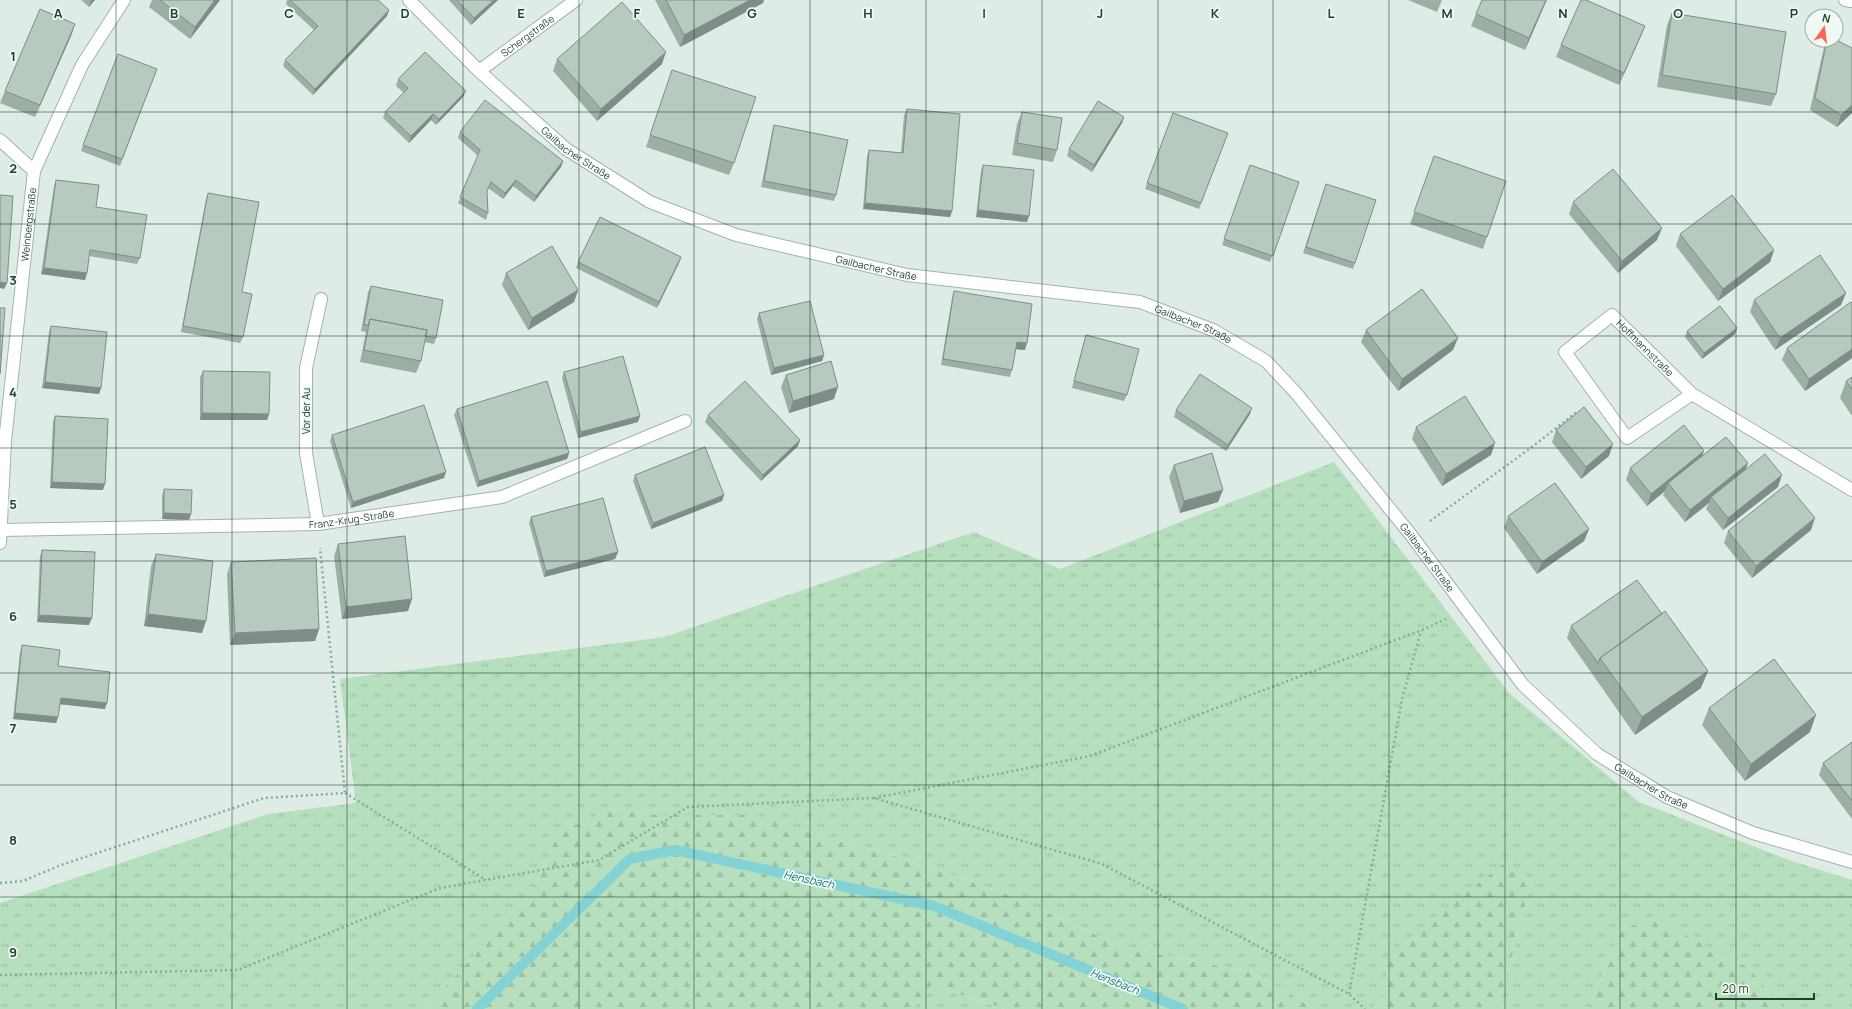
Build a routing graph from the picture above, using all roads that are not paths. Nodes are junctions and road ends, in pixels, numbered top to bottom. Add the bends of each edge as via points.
1 (124, 0) edge
2 (409, 0) edge
3 (576, 0) edge
4 (1845, 0) edge
5 (1852, 2) edge
6 (478, 71) junction
7 (0, 140) edge
8 (34, 172) junction
9 (321, 299) dead end
10 (1692, 394) junction
11 (685, 421) dead end
12 (3, 440) edge
13 (1852, 490) edge
14 (318, 524) junction
15 (1, 530) junction
16 (0, 543) edge
17 (1852, 862) edge

1 - 8 street, Weinbergstraße via 82,65
2 - 6 street, Gailbacher Straße
3 - 6 street, Schergstraße
4 - 5 street
6 - 17 street, Gailbacher Straße via 566,149 650,202 736,235 907,275 1140,302 1213,330 1266,361 1296,393 1411,535 1523,685 1597,754 1667,797 1753,833
7 - 8 street
8 - 12 street, Weinbergstraße
9 - 14 street, Vor der Au via 306,368 306,453
10 - 10 street, Hoffmannstraße via 1612,315 1565,352 1626,438
10 - 13 street, Hoffmannstraße
11 - 14 street, Franz-Krug-Straße via 502,497
12 - 15 street, Weinbergstraße
14 - 15 street, Franz-Krug-Straße
15 - 16 street, Weinbergstraße

